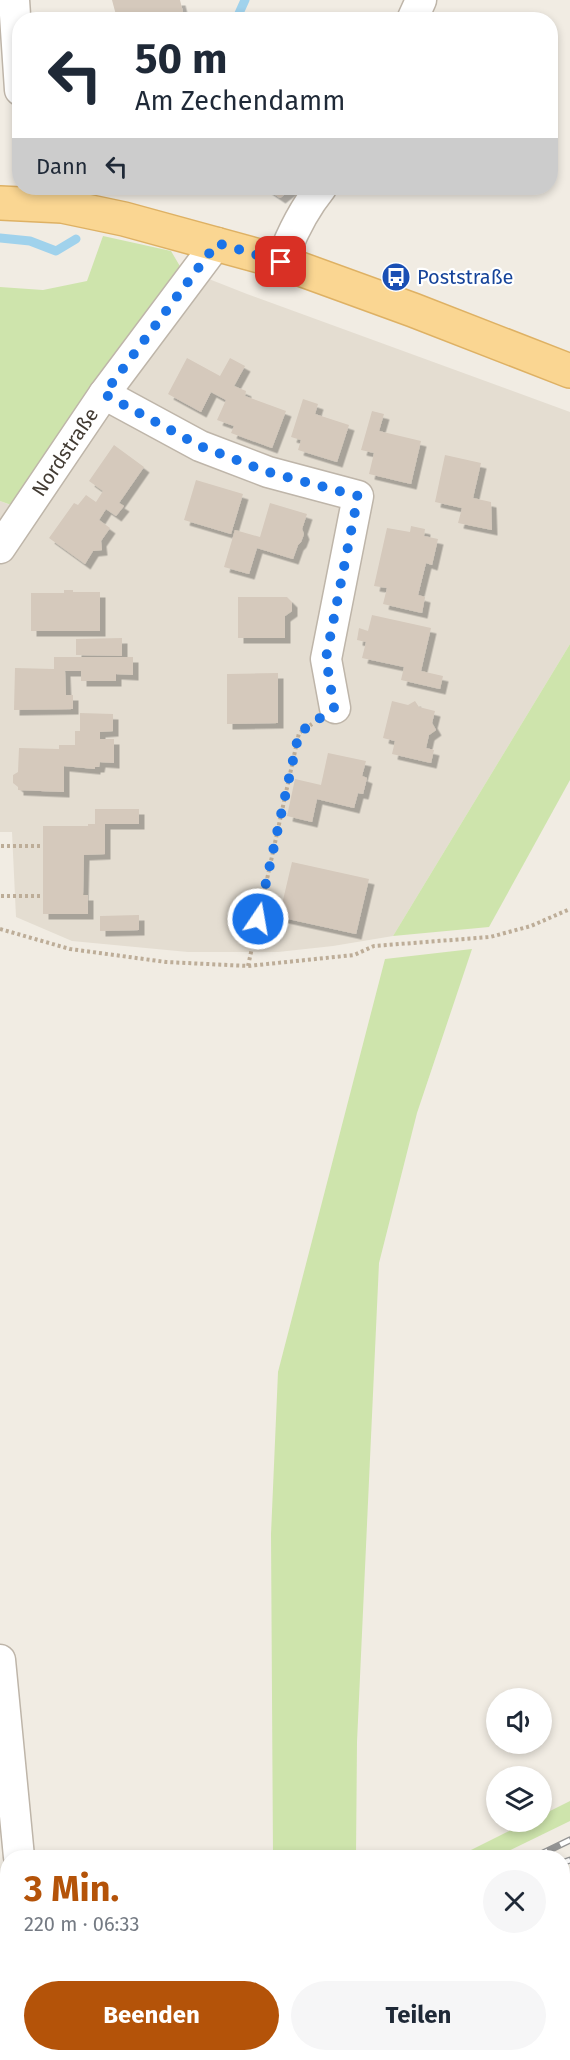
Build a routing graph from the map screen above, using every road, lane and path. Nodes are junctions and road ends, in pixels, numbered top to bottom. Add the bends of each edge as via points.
1 (315, 195) edge
2 (17, 198) edge
3 (217, 243) junction
4 (281, 262) junction
5 (570, 371) edge
6 (104, 394) junction
7 (0, 548) edge
8 (334, 708) joint
9 (1, 846) edge
10 (43, 846) dead end
11 (1, 896) edge
12 (43, 896) dead end
13 (570, 909) edge
14 (0, 929) edge
15 (248, 966) junction
16 (0, 1660) edge
17 (18, 1850) edge

1 - 4 street via 292,233
2 - 3 main road
3 - 4 main road
3 - 6 street, Nordstraße
4 - 5 main road
6 - 7 street, Nordstraße
6 - 8 street via 200,446 268,472 358,496 326,658
8 - 15 path via 299,733
9 - 10 path
11 - 12 path
13 - 15 path via 531,926 490,937 374,946 354,956
14 - 15 path via 70,950 166,962
16 - 17 street

